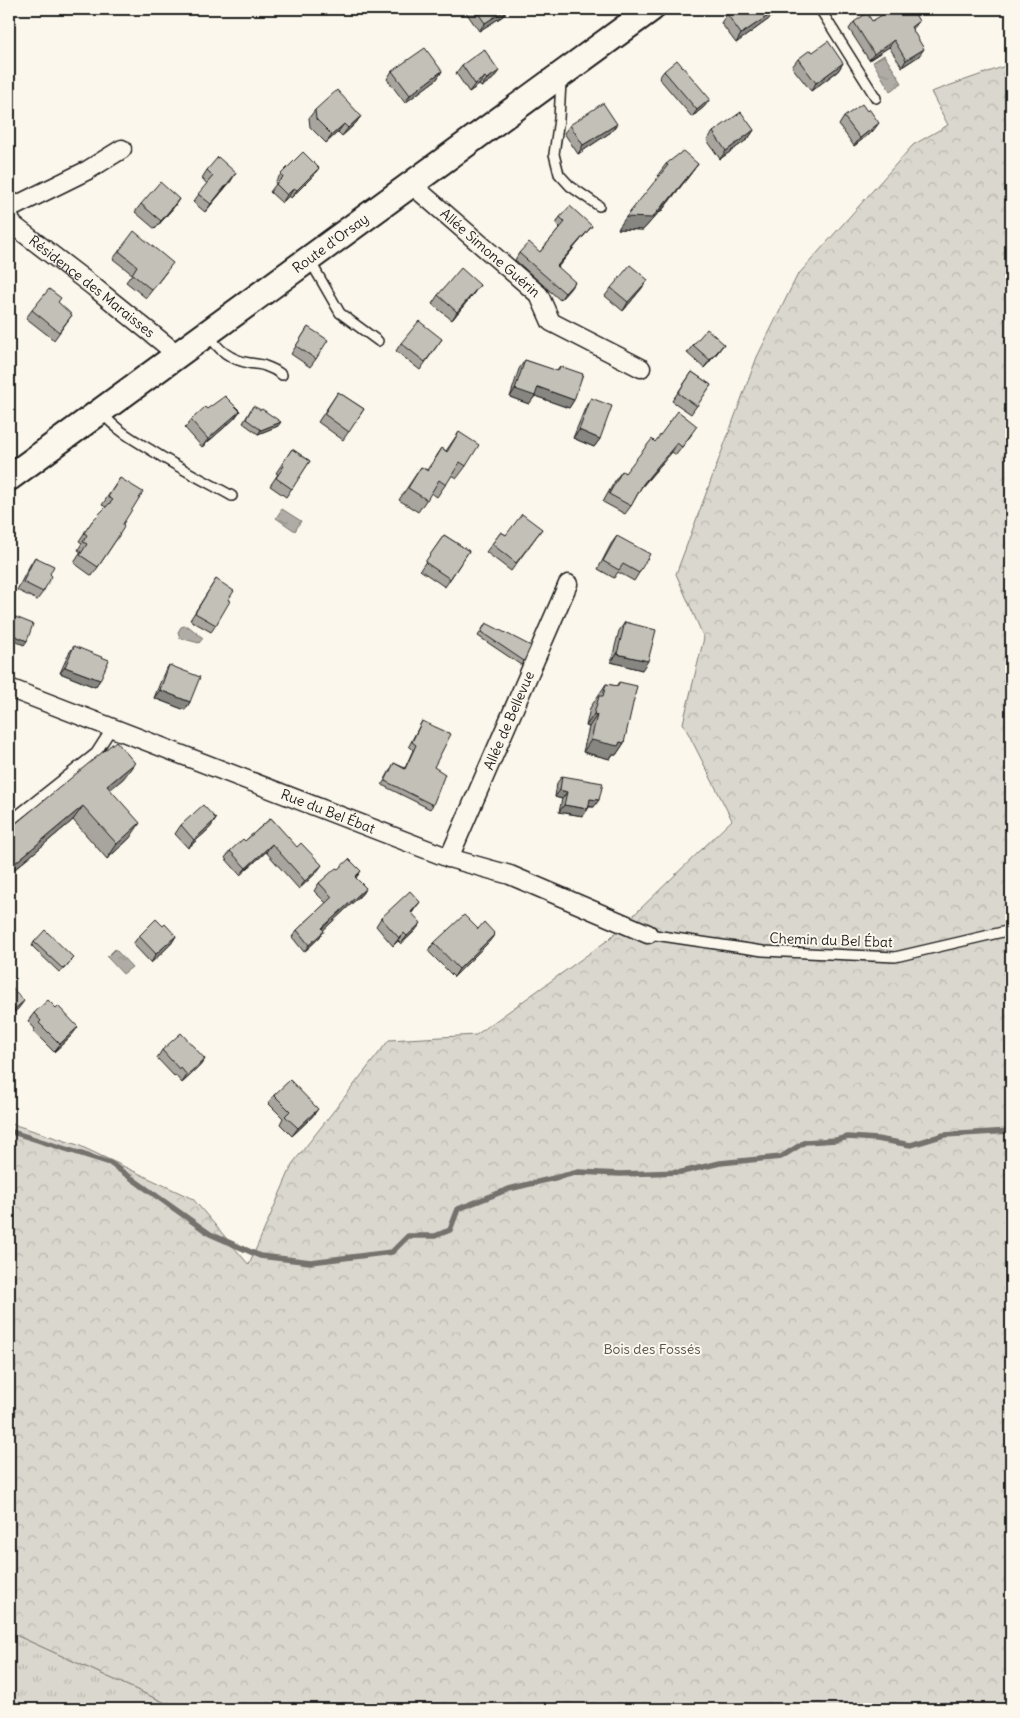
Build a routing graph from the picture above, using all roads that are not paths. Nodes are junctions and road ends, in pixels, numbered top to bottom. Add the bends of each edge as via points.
1 (650, 9) edge
2 (820, 9) edge
3 (562, 74) junction
4 (876, 98) dead end
5 (122, 149) dead end
6 (411, 184) junction
7 (599, 206) dead end
8 (9, 209) edge
9 (9, 217) edge
10 (308, 259) junction
11 (208, 332) junction
12 (378, 341) dead end
13 (177, 354) junction
14 (641, 368) dead end
15 (282, 375) dead end
16 (100, 411) junction
17 (9, 478) edge
18 (232, 496) dead end
19 (568, 584) dead end
20 (9, 688) edge
21 (112, 728) junction
22 (9, 822) edge
23 (449, 858) junction
24 (1011, 930) edge
25 (648, 934) joint

1 - 3 main road, Route d'Orsay
2 - 4 lane
3 - 6 main road, Route d'Orsay
3 - 7 lane via 554,154 559,174
5 - 8 street via 88,170
6 - 10 main road, Route d'Orsay
6 - 14 street, Allée Simone Guérin via 538,295 551,322
9 - 13 street, Résidence des Maraisses via 13,225
10 - 11 main road, Route d'Orsay
10 - 12 lane via 340,313
11 - 13 main road, Route d'Orsay
11 - 15 lane via 212,342 236,359 264,365
13 - 16 main road, Route d'Orsay
16 - 17 main road, Route d'Orsay
16 - 18 lane via 110,423 135,441
19 - 23 street, Allée de Bellevue
20 - 21 street, Rue du Bel Ébat
21 - 22 lane via 96,753
21 - 23 street, Rue du Bel Ébat
23 - 25 street, Rue du Bel Ébat via 510,875
24 - 25 lane, Chemin du Bel Ébat via 895,957 764,951

